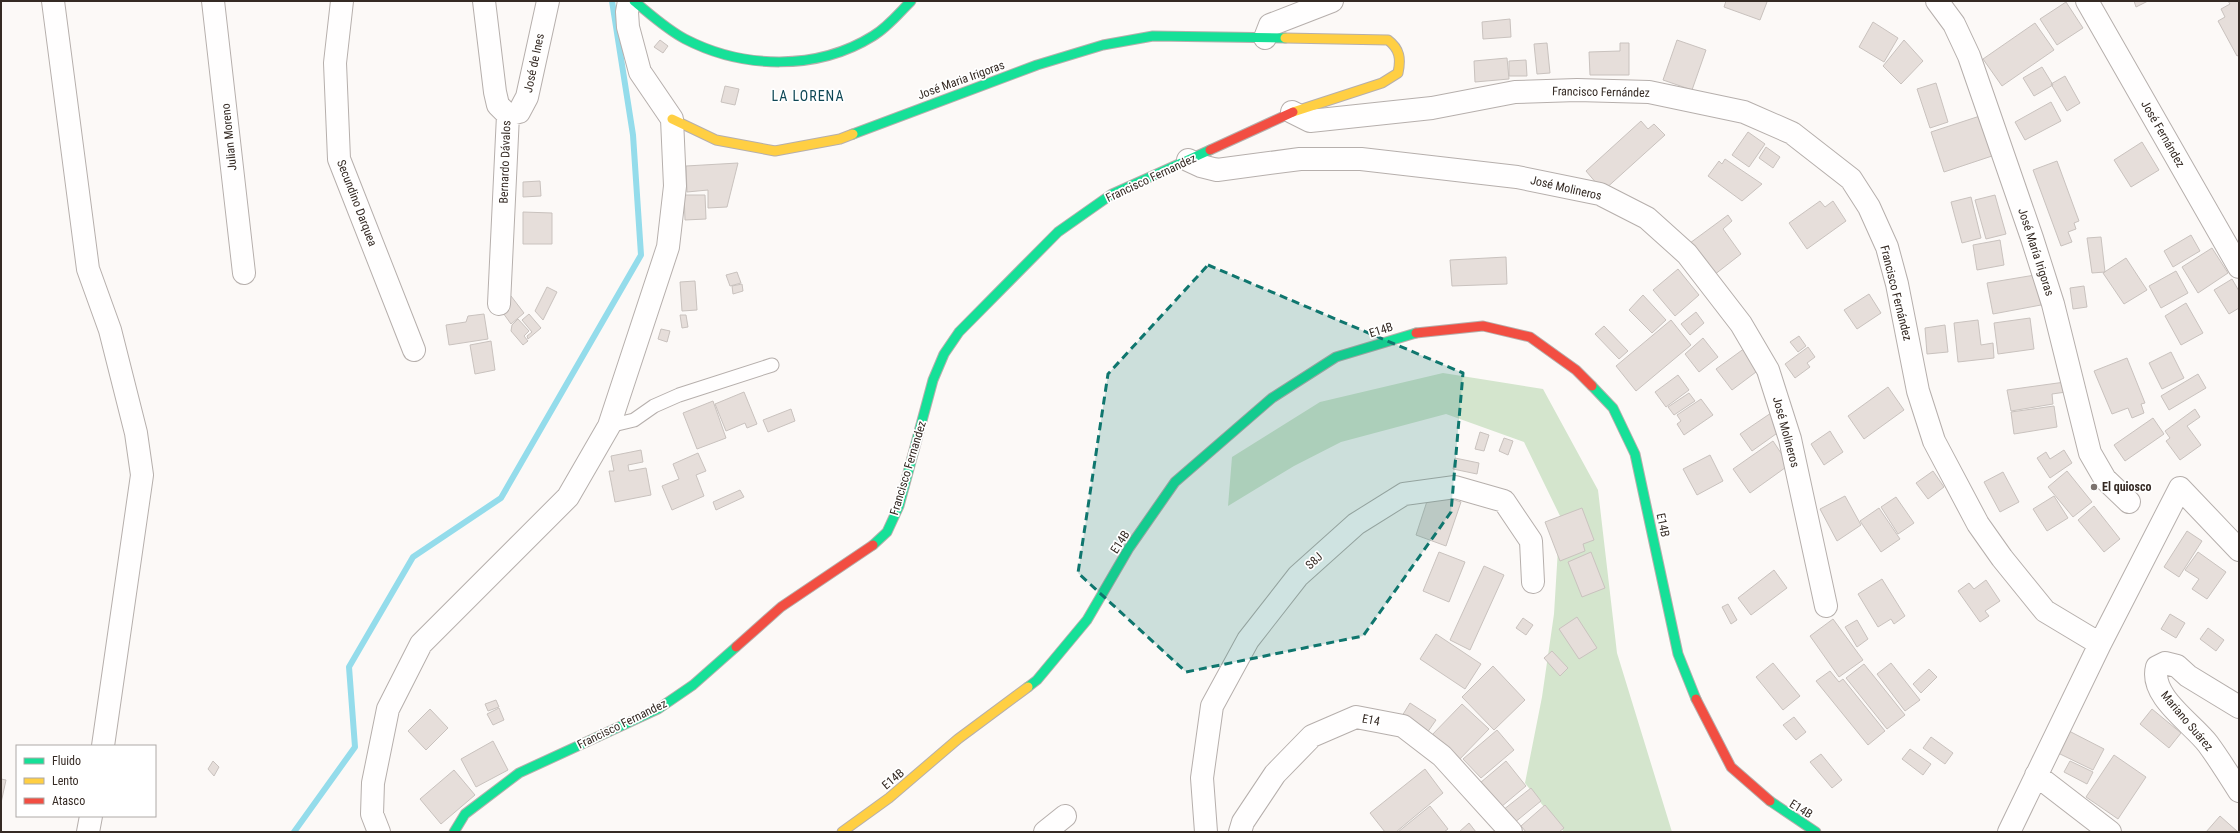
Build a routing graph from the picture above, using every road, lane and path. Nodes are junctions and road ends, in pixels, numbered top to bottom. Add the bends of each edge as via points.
1 (53, 1) edge
2 (213, 1) edge
3 (342, 1) edge
4 (484, 1) edge
5 (548, 1) edge
6 (629, 1) edge
7 (634, 1) edge
8 (911, 1) edge
9 (1332, 1) edge
10 (1936, 1) edge
11 (2087, 1) edge
12 (1265, 38) junction
13 (1292, 112) junction
14 (508, 115) junction
15 (672, 119) junction
16 (1188, 160) junction
17 (2239, 267) edge
18 (244, 273) dead end
19 (499, 304) dead end
20 (414, 350) dead end
21 (772, 366) dead end
22 (609, 426) junction
23 (2129, 502) dead end
24 (2239, 550) edge
25 (1533, 582) dead end
26 (1826, 606) dead end
27 (2100, 644) junction
28 (2239, 706) edge
29 (103, 745) edge
30 (2036, 775) junction
31 (2239, 791) edge
32 (1066, 816) dead end
33 (91, 817) edge
34 (88, 832) edge
35 (378, 832) edge
36 (454, 832) edge
37 (842, 832) edge
38 (1045, 832) edge
39 (1206, 832) edge
40 (1240, 832) edge
41 (1511, 832) edge
42 (1816, 832) edge
43 (2009, 832) edge
44 (2110, 832) edge

1 - 29 street via 88,269 110,330 136,434 142,475
2 - 18 street, Julian Moreno
3 - 20 street, Secundino Darquea via 334,64 339,160
4 - 14 street, Bernardo Dávalos via 495,92 498,105
5 - 14 street, José de Ines via 527,97 519,112
6 - 15 street via 628,27 640,72
7 - 8 street via 668,29 707,50 754,62 780,63 810,60 845,50 874,36
9 - 12 street via 1270,25
10 - 23 street, José María Irigoras via 1954,24 1969,56 2032,238 2053,304 2090,453 2105,479
11 - 17 street, José Fernández
12 - 13 street, José Maria Irigoras via 1388,40 1396,45 1400,55 1398,73 1382,83
12 - 15 street, José Maria Irigoras via 1153,36 1103,45 1037,65 840,139 775,151 716,140
13 - 16 street, Francisco Fernandez
13 - 27 street, Francisco Fernández via 1310,121 1432,108 1514,92 1649,92 1744,112 1792,133 1851,179 1869,207 1887,247 1918,391 1934,441 1978,524 2045,611
14 - 19 street, Bernardo Dávalos
15 - 22 street via 675,186 668,247
16 - 26 street, José Molineros via 1217,170 1300,159 1361,158 1517,177 1600,194 1647,218 1687,254 1741,324 1768,370 1790,439
16 - 36 street, Francisco Fernandez via 1112,194 1058,232 959,332 944,354 933,380 899,506 887,532 866,552 781,607 692,685 670,701 658,709 519,773 465,814
21 - 22 lane via 679,395 654,406 634,420
22 - 35 street via 568,497 421,644 388,709 373,783 372,814
24 - 27 street via 2180,488
25 - 39 street, S8J via 1531,541 1504,501 1455,487 1404,494 1356,524 1298,576 1248,640 1212,706 1202,778
27 - 30 street
28 - 31 street, Mariano Suárez via 2188,676 2177,666 2165,663 2157,667 2155,677 2159,688 2171,706 2208,743
30 - 43 street
30 - 44 street
32 - 38 street
33 - 34 street
37 - 42 street, E14B via 889,798 958,739 1036,680 1087,620 1129,548 1175,482 1272,398 1336,357 1411,333 1483,326 1530,337 1576,370 1613,408 1635,454 1678,654 1701,712 1731,767 1779,809
40 - 41 street, E14 via 1243,822 1275,774 1312,736 1356,717 1403,726 1442,756

